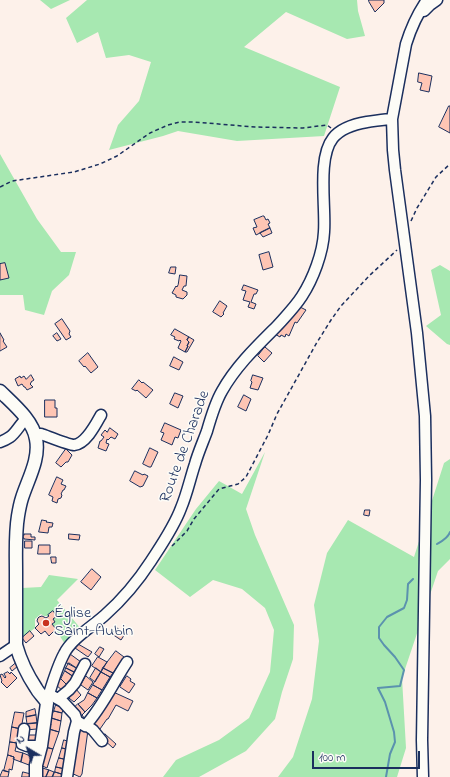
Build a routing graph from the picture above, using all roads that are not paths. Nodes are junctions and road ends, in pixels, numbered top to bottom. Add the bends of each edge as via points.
1 (427, 0) edge
2 (437, 0) edge
3 (414, 24) junction
4 (392, 119) junction
5 (0, 391) edge
6 (101, 415) dead end
7 (26, 419) junction
8 (35, 435) junction
9 (0, 442) edge
10 (16, 645) junction
11 (0, 656) edge
12 (127, 662) dead end
13 (85, 664) dead end
14 (51, 697) junction
15 (82, 723) junction
16 (24, 729) dead end
17 (102, 742) dead end
18 (41, 746) junction
19 (36, 777) edge
20 (67, 777) edge
21 (424, 777) edge

1 - 3 street
2 - 3 street
3 - 4 street via 404,55
4 - 14 street, Route de Charade via 352,126 340,132 329,143 325,155 323,242 308,286 290,312 252,351 228,381 216,403 181,508 173,524 150,563 128,592 69,646 64,654
4 - 21 street via 394,170 420,362 426,443 422,740
5 - 7 main road
6 - 8 street via 82,442 74,445 41,434
7 - 8 main road
7 - 9 street via 13,435
8 - 10 main road via 35,460 22,498 16,535
10 - 11 street
10 - 14 main road via 36,690
12 - 15 street via 91,720
13 - 14 street via 69,690
14 - 15 street via 64,702
14 - 18 main road via 47,703
15 - 17 street via 93,730
15 - 20 street via 74,732
16 - 18 street via 22,744
18 - 19 main road

